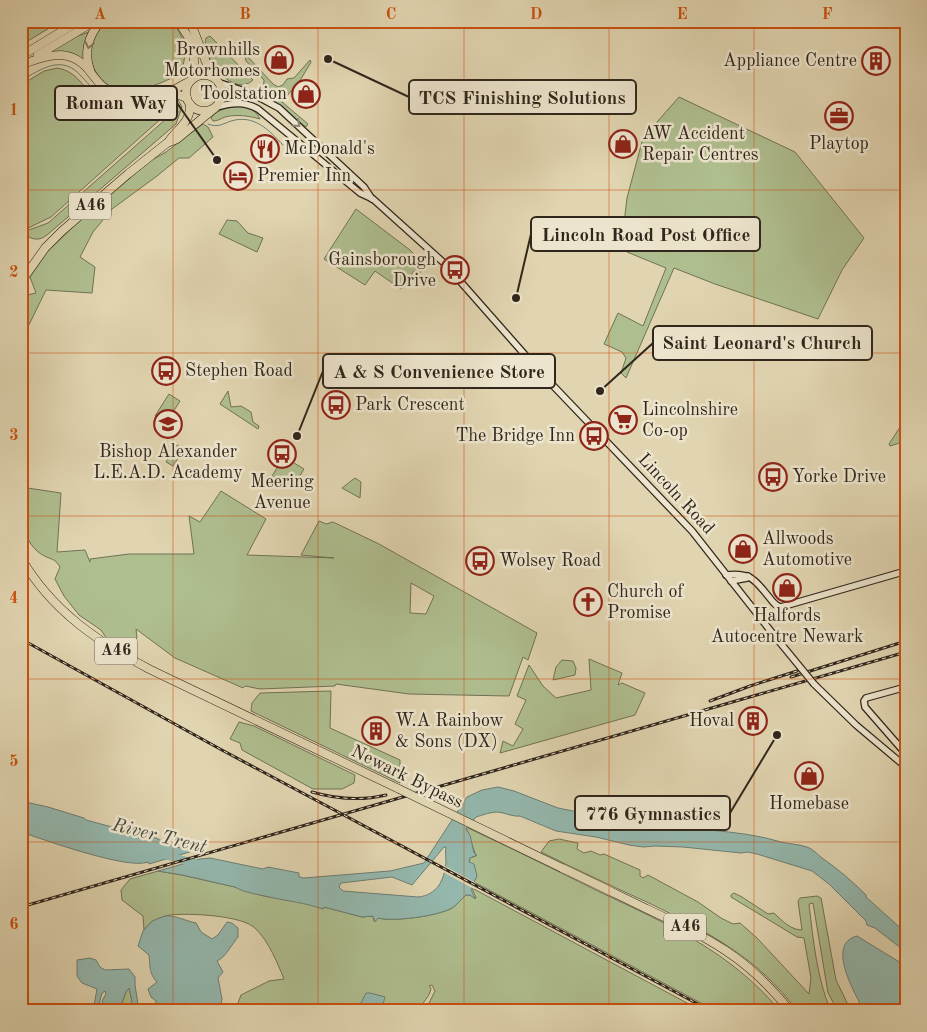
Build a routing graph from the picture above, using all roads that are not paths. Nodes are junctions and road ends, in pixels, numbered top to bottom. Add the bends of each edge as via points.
1 (79, 21) edge
2 (94, 21) edge
3 (101, 21) edge
4 (177, 21) edge
5 (190, 21) edge
6 (21, 56) edge
7 (21, 65) edge
8 (91, 72) junction
9 (191, 80) junction
10 (217, 80) junction
11 (168, 93) junction
12 (188, 101) junction
13 (215, 107) junction
14 (167, 143) junction
15 (372, 200) junction
16 (21, 282) edge
17 (21, 558) edge
18 (906, 571) edge
19 (726, 575) junction
20 (748, 576) junction
21 (731, 581) junction
22 (906, 687) edge
23 (906, 754) edge
24 (906, 766) edge
25 (790, 1011) edge

1 - 6 highway
2 - 7 highway
3 -> 8 highway via 87,46
4 - 9 highway via 187,34 194,53
5 - 10 highway via 208,67
7 - 8 highway via 59,54 78,60
8 - 11 highway via 101,86 114,93
9 - 10 highway via 203,74
9 - 11 highway
9 - 12 highway via 186,89
10 - 13 highway via 222,97
10 -> 15 main road, Lincoln Road via 279,108 364,187
11 - 12 highway
12 - 13 highway via 200,111
12 - 14 highway, A46 via 190,114 186,123
13 - 14 highway, A46 via 177,139
13 - 15 main road, Lincoln Road via 243,103 257,108
14 - 16 highway, A46 via 62,231
15 - 19 main road, Lincoln Road via 444,263 541,373 692,531
17 - 25 highway, Newark Bypass / A46, bridge via 56,603 96,639 149,669 682,925 744,963
18 - 20 main road via 781,607 775,605
19 - 20 main road
19 - 21 main road, Lincoln Road
20 - 21 main road
21 - 24 main road, Lincoln Road, bridge via 814,684 856,725
22 - 23 main road via 864,701 865,707

